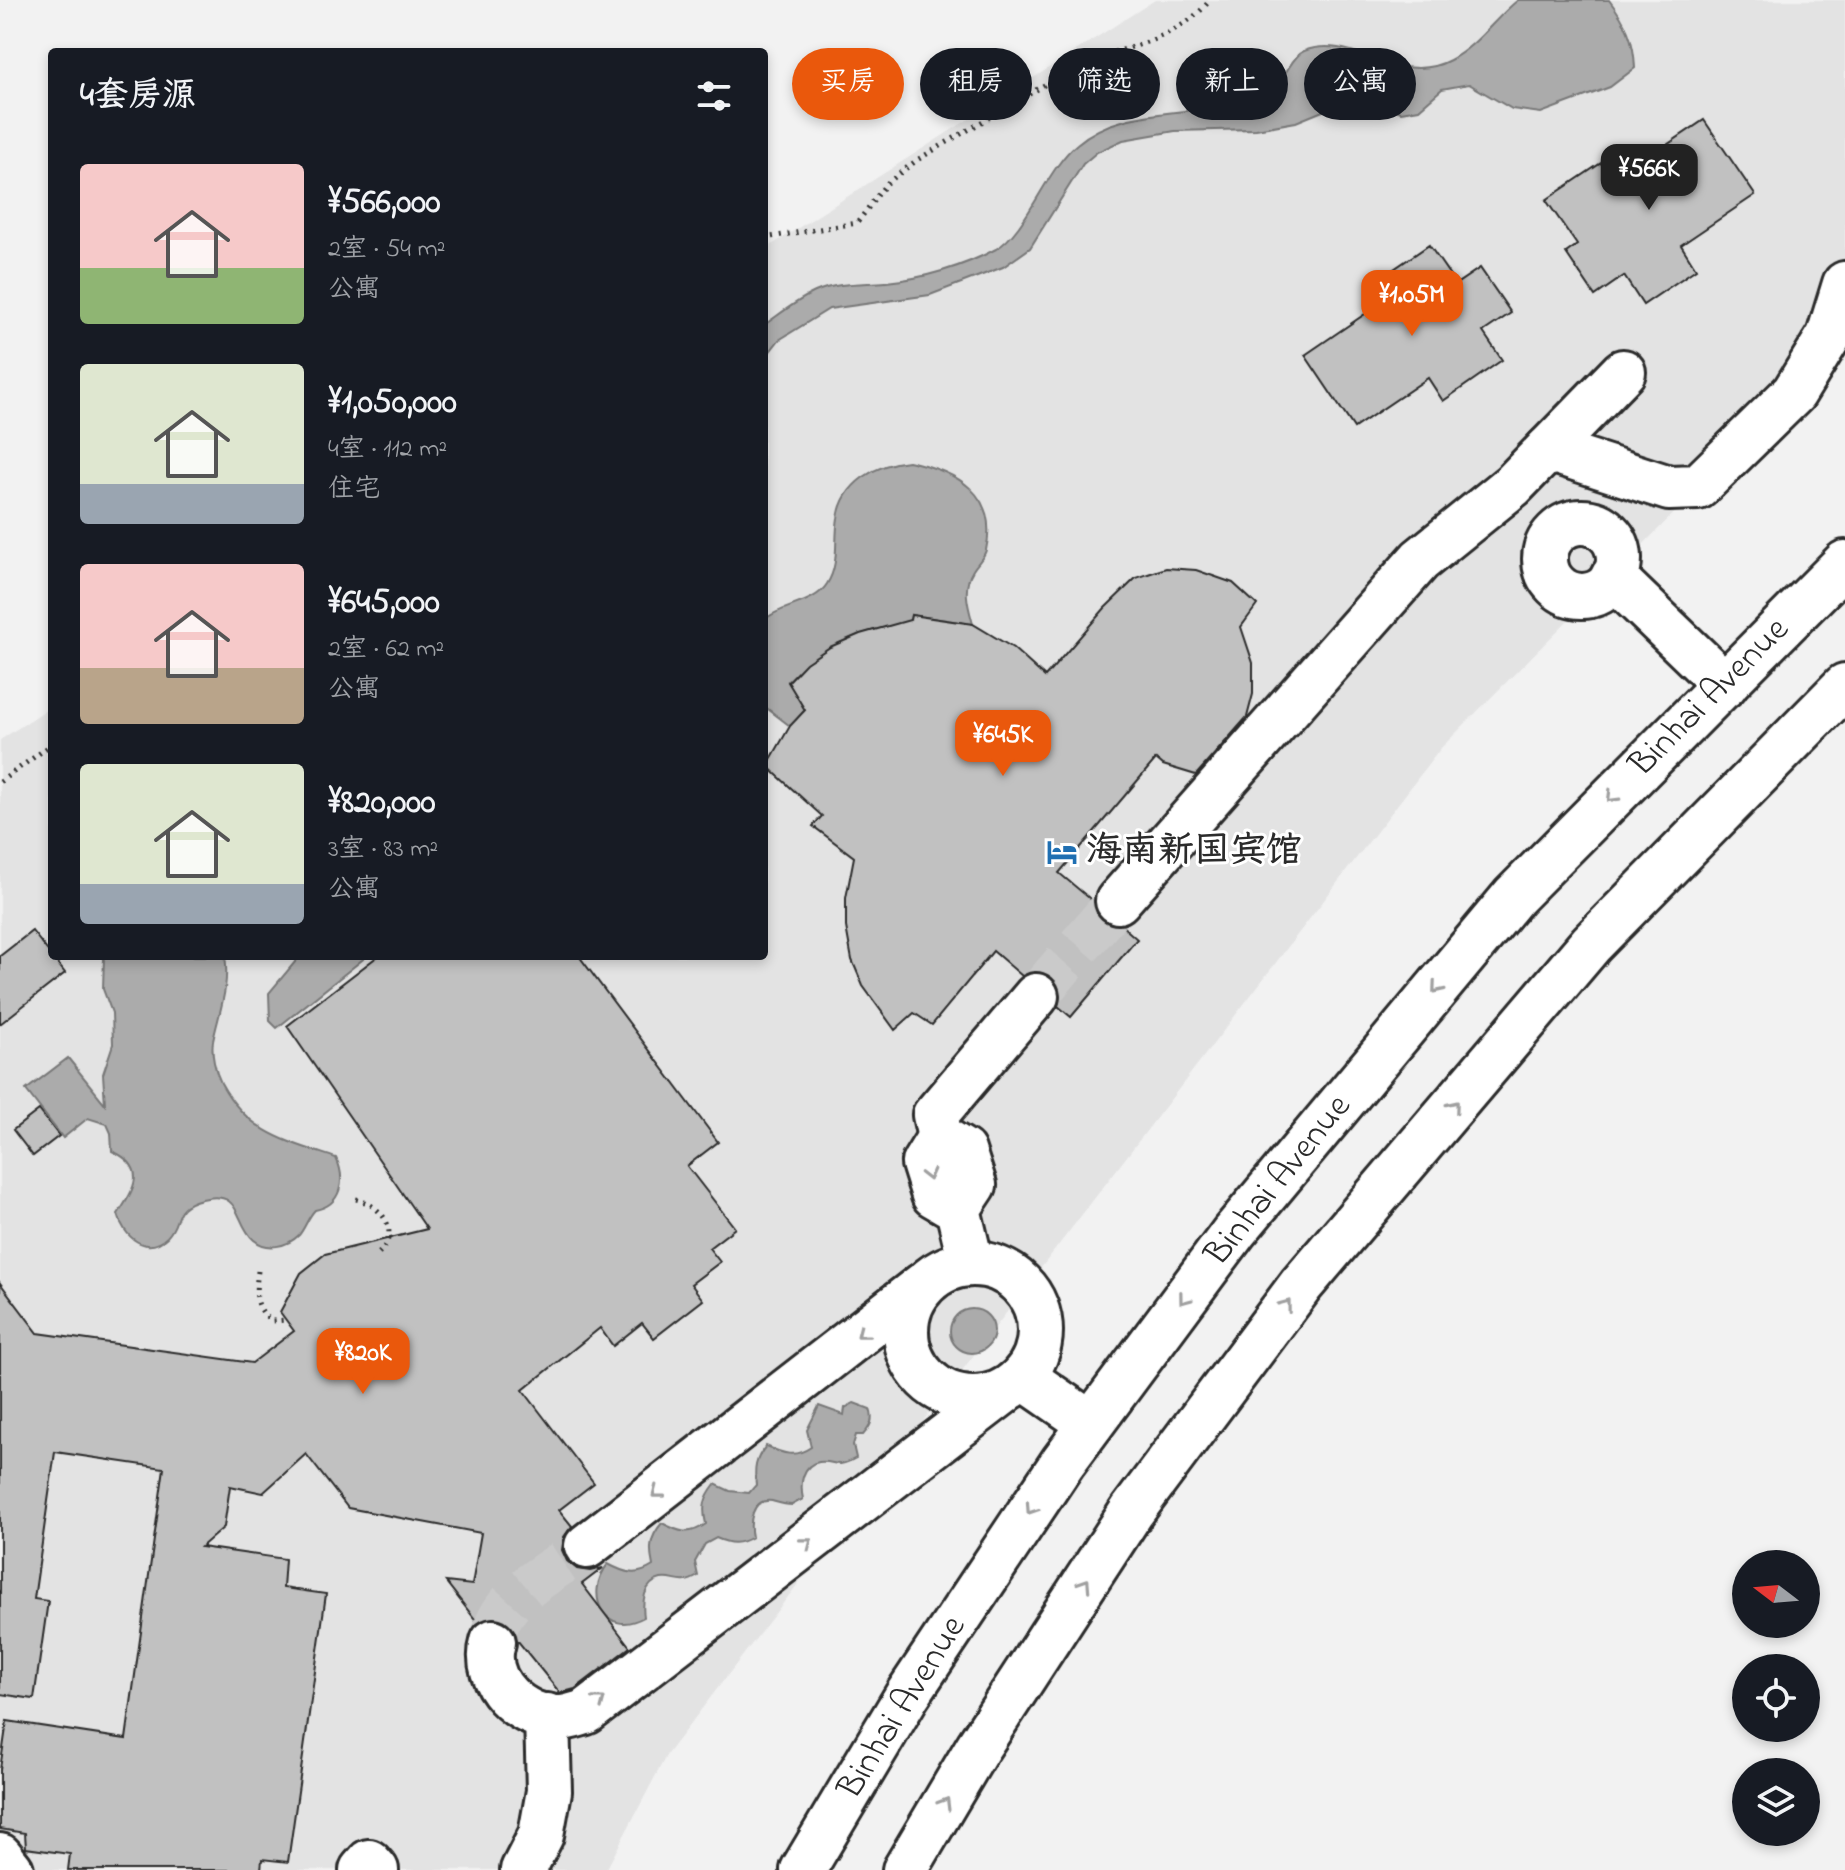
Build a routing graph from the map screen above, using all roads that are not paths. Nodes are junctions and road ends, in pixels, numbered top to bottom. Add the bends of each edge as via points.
1 (1845, 284) edge
2 (1623, 372) dead end
3 (1548, 449) junction
4 (1513, 485) junction
5 (1845, 563) edge
6 (1725, 685) junction
7 (1845, 686) edge
8 (1118, 901) tunnel mouth
9 (1036, 996) tunnel mouth
10 (971, 1263) junction
11 (923, 1285) junction
12 (1012, 1385) junction
13 (1091, 1424) junction
14 (587, 1546) tunnel mouth
15 (493, 1642) tunnel mouth
16 (547, 1716) junction
17 (0, 1856) edge
18 (11, 1870) edge
19 (362, 1870) edge
20 (376, 1870) edge
21 (523, 1870) edge
22 (803, 1870) edge
23 (905, 1870) edge

1 - 3 main road via 1829,336 1794,393 1698,487 1669,488
2 - 3 main road
3 - 4 main road
4 - 6 main road via 1558,528 1543,555 1551,583 1578,598 1607,589 1613,577
4 - 8 main road via 1420,560
5 - 6 main road, Binhai Avenue
6 -> 13 main road, Binhai Avenue via 1514,896 1234,1232
23 -> 7 main road via 978,1747 1132,1511 1301,1285 1591,944
9 - 10 main road via 935,1115 940,1137 963,1151 974,1185 958,1209
10 - 11 main road via 945,1269
10 - 12 main road via 997,1267 1019,1281 1035,1302 1041,1328 1037,1355
11 - 12 main road via 910,1308 906,1334 912,1360 927,1381 950,1395 976,1399
11 -> 14 main road
12 - 13 main road
16 -> 12 main road via 586,1712
13 -> 22 main road, Binhai Avenue via 908,1694
15 - 16 main road via 496,1679 511,1700
16 - 21 main road via 549,1791 541,1835
17 - 18 main road
19 - 20 main road via 369,1862

